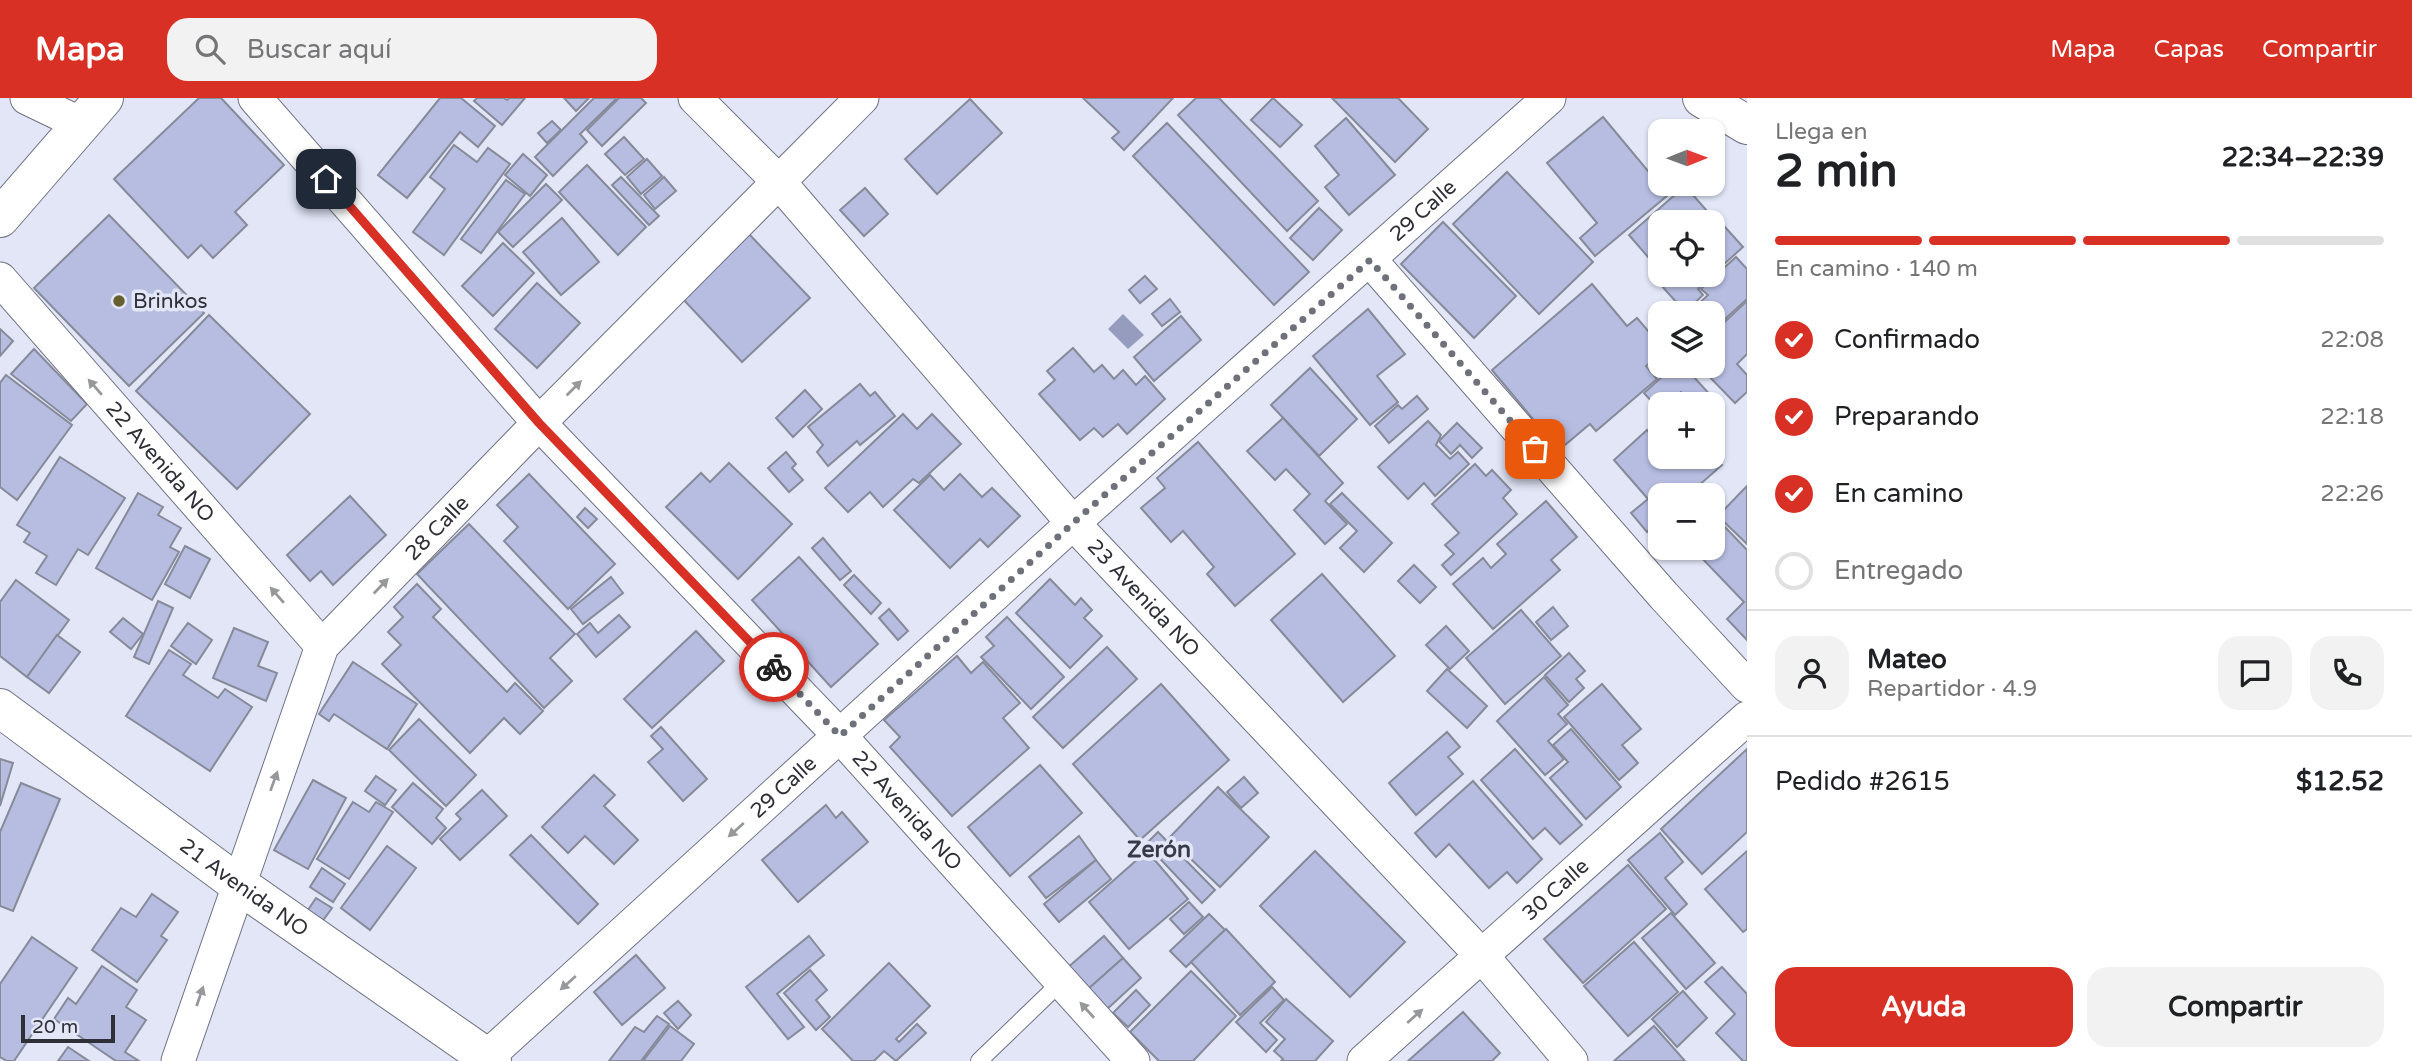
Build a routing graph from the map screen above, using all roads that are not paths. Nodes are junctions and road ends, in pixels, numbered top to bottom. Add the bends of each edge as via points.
1 (27, 98) edge
2 (255, 98) edge
3 (695, 98) edge
4 (862, 98) edge
5 (1549, 98) edge
6 (1702, 98) edge
7 (93, 111) edge
8 (1747, 125) edge
9 (779, 182) junction
10 (0, 218) edge
11 (1370, 260) junction
12 (0, 279) edge
13 (539, 423) junction
14 (1073, 523) junction
15 (323, 646) junction
16 (1747, 686) edge
17 (0, 708) edge
18 (1747, 719) edge
19 (840, 736) junction
20 (238, 884) junction
21 (1482, 956) junction
22 (1061, 982) junction
23 (489, 1059) edge
24 (178, 1061) edge
25 (979, 1061) edge
26 (1133, 1061) edge
27 (1364, 1061) edge
28 (1571, 1061) edge

1 - 7 street
2 - 13 street, 22 Avenida NO
3 - 9 street, 23 Avenida NO
4 - 9 street, 28 Calle
5 - 11 street, 29 Calle
6 - 8 street
7 - 10 street
13 -> 9 street, 28 Calle
9 - 14 street, 23 Avenida NO
11 - 14 street, 29 Calle
11 - 16 street
15 -> 12 street, 22 Avenida NO
15 -> 13 street, 28 Calle
13 - 19 street, 22 Avenida NO
14 - 19 street, 29 Calle
14 - 21 street, 23 Avenida NO
20 -> 15 street, 28 Calle
17 - 20 street, 21 Avenida NO
18 - 21 street, 30 Calle
19 - 22 street, 22 Avenida NO
19 -> 23 street, 29 Calle
20 - 23 street, 21 Avenida NO
24 -> 20 street, 28 Calle
27 -> 21 street, 30 Calle
21 - 28 street, 23 Avenida NO
22 - 25 lane
26 -> 22 street, 22 Avenida NO

